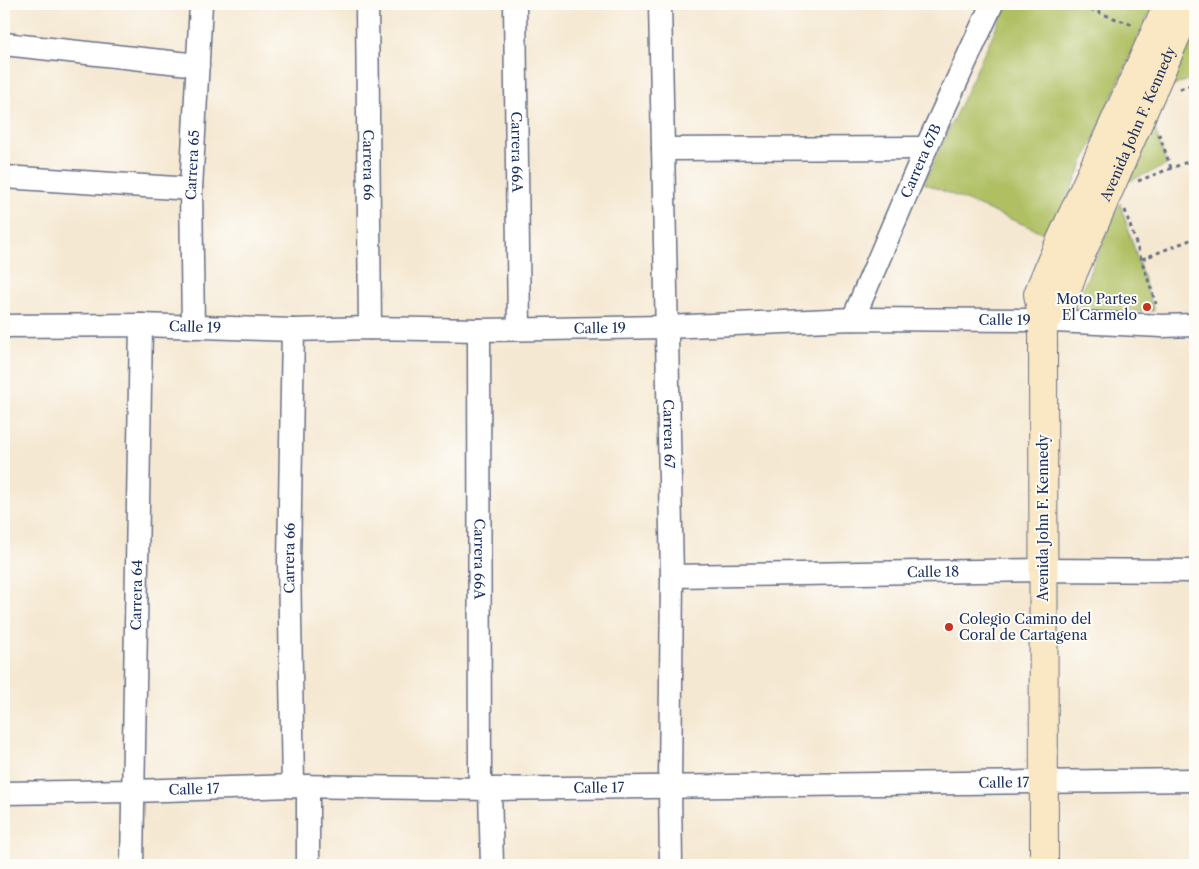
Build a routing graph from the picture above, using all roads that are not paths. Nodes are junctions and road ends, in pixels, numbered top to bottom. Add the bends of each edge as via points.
1 (201, 4) edge
2 (367, 4) edge
3 (515, 4) edge
4 (660, 4) edge
5 (992, 4) edge
6 (1168, 4) edge
7 (1190, 4) edge
8 (4, 44) edge
9 (198, 65) junction
10 (926, 148) junction
11 (663, 149) junction
12 (4, 177) edge
13 (191, 189) junction
14 (853, 319) junction
15 (1043, 321) junction
16 (141, 325) junction
17 (1195, 325) edge
18 (4, 326) edge
19 (193, 327) junction
20 (666, 327) junction
21 (370, 328) junction
22 (519, 329) junction
23 (293, 330) junction
24 (479, 330) junction
25 (1043, 570) junction
26 (1195, 571) edge
27 (672, 576) junction
28 (1195, 780) edge
29 (1044, 781) junction
30 (300, 786) junction
31 (670, 786) junction
32 (485, 788) junction
33 (132, 792) junction
34 (4, 793) edge
35 (132, 865) edge
36 (308, 865) edge
37 (492, 865) edge
38 (671, 865) edge
39 (1044, 865) edge

1 - 9 street, Carrera 65
2 - 21 street, Carrera 66
3 - 22 street, Carrera 66A
4 - 11 street, Carrera 67
5 - 10 street, Carrera 67B
6 - 15 street, Avenida John F. Kennedy via 1038,294
7 - 15 street, Avenida John F. Kennedy via 1113,192 1073,273 1062,304
8 - 9 street
9 - 13 street, Carrera 65
10 - 11 street
10 - 14 street, Carrera 67B
11 - 20 street, Carrera 67
12 - 13 street
13 - 19 street, Carrera 65
14 - 15 street, Calle 19
14 - 20 street, Calle 19
15 - 17 street, Calle 19
15 - 25 street, Avenida John F. Kennedy
16 - 18 street, Calle 19
16 - 19 street, Calle 19
16 - 33 street, Carrera 64
19 - 23 street, Calle 19
20 - 22 street, Calle 19
20 - 27 street, Carrera 67
21 - 23 street, Calle 19
21 - 24 street, Calle 19
22 - 24 street, Calle 19
23 - 30 street, Carrera 66 via 289,562
24 - 32 street, Carrera 66A
25 - 26 street, Calle 18
25 - 27 street, Calle 18
25 - 29 street, Avenida John F. Kennedy
27 - 31 street, Carrera 67
28 - 29 street, Calle 17
29 - 31 street, Calle 17
29 - 39 street, Avenida John F. Kennedy
30 - 32 street, Calle 17
30 - 33 street, Calle 17
30 - 36 street, Carrera 66
31 - 32 street, Calle 17
31 - 38 street, Carrera 67
32 - 37 street, Carrera 66A
33 - 34 street, Calle 17
33 - 35 street, Carrera 64

